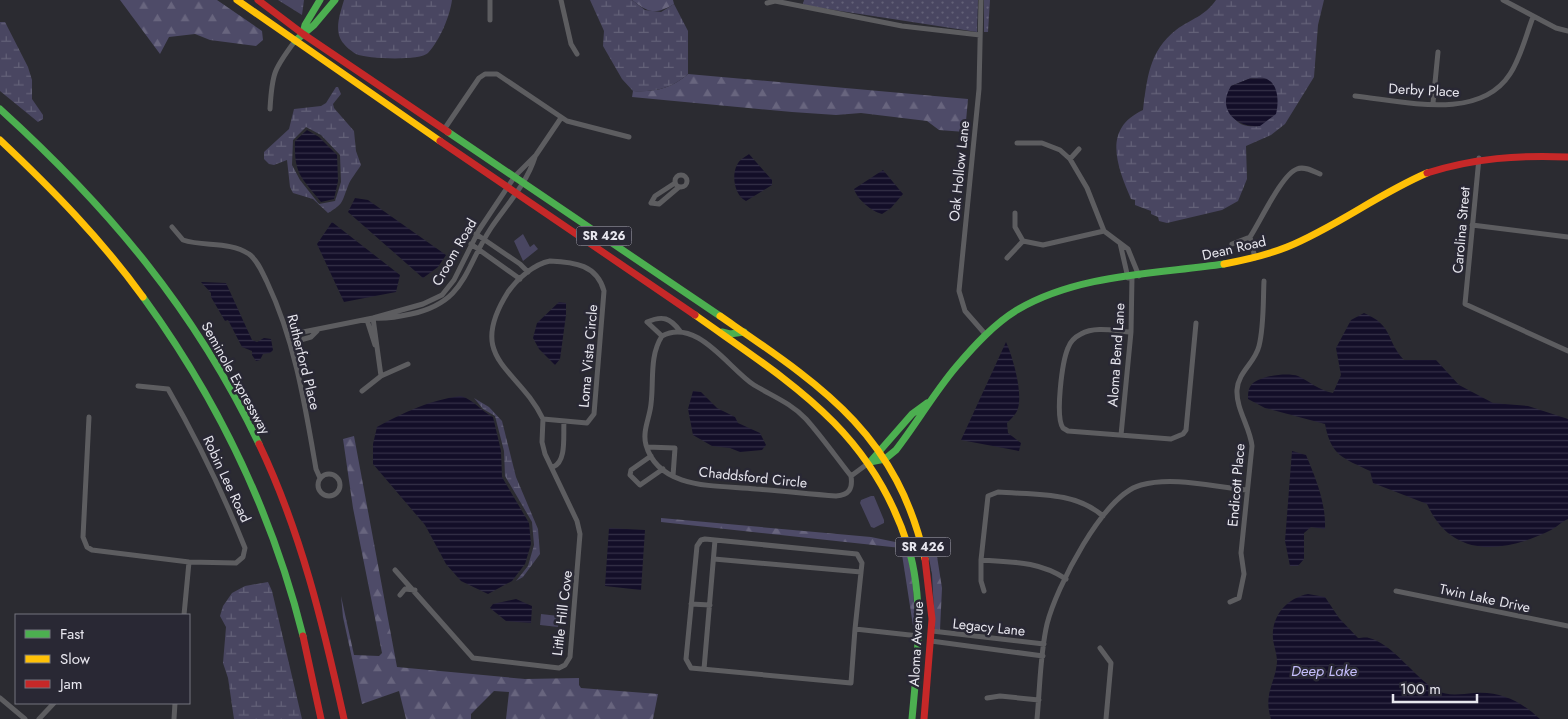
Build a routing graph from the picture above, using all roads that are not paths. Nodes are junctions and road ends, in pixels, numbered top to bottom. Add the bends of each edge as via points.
1 (238, 0) edge
2 (258, 0) edge
3 (320, 0) edge
4 (335, 0) edge
5 (490, 0) edge
6 (561, 0) edge
7 (981, 0) edge
8 (1503, 0) edge
9 (767, 3) dead end
10 (1533, 17) junction
11 (490, 20) dead end
12 (1568, 31) edge
13 (303, 34) junction
14 (980, 35) junction
15 (295, 41) junction
16 (1438, 52) dead end
17 (577, 54) dead end
18 (1356, 96) dead end
19 (1433, 104) junction
20 (0, 109) edge
21 (270, 109) dead end
22 (561, 118) junction
23 (446, 128) junction
24 (629, 137) dead end
25 (0, 140) edge
26 (1017, 143) dead end
27 (1079, 149) dead end
28 (536, 155) junction
29 (1568, 157) edge
30 (1479, 158) junction
31 (1070, 159) junction
32 (1320, 174) dead end
33 (515, 176) junction
34 (523, 181) junction
35 (508, 186) junction
36 (516, 191) junction
37 (661, 192) junction
38 (666, 199) junction
39 (1015, 213) dead end
40 (1472, 225) junction
41 (172, 227) dead end
42 (1104, 231) junction
43 (476, 234) junction
44 (1250, 237) junction
45 (1568, 238) edge
46 (484, 240) junction
47 (1023, 241) junction
48 (1120, 243) junction
49 (471, 244) junction
50 (1232, 244) dead end
51 (479, 250) junction
52 (503, 253) junction
53 (1007, 258) dead end
54 (1255, 258) junction
55 (497, 262) junction
56 (528, 272) junction
57 (1133, 277) junction
58 (520, 279) junction
59 (1264, 281) dead end
60 (370, 319) junction
61 (1196, 323) dead end
62 (715, 330) junction
63 (318, 331) junction
64 (680, 331) junction
65 (302, 332) junction
66 (744, 332) junction
67 (1131, 332) junction
68 (288, 335) junction
69 (986, 335) junction
70 (662, 336) junction
71 (305, 339) junction
72 (290, 343) junction
73 (1568, 350) edge
74 (408, 364) dead end
75 (381, 376) junction
76 (138, 386) dead end
77 (362, 391) dead end
78 (929, 401) junction
79 (90, 417) dead end
80 (543, 420) junction
81 (564, 421) junction
82 (1121, 435) junction
83 (647, 447) junction
84 (880, 451) junction
85 (650, 456) junction
86 (886, 459) junction
87 (870, 462) junction
88 (553, 468) junction
89 (663, 469) junction
90 (673, 476) junction
91 (851, 476) junction
92 (320, 478) junction
93 (1247, 490) junction
94 (1103, 516) junction
95 (715, 540) junction
96 (714, 560) junction
97 (981, 560) junction
98 (188, 562) junction
99 (395, 570) dead end
100 (861, 572) junction
101 (1066, 579) junction
102 (415, 590) junction
103 (984, 591) dead end
104 (1396, 591) dead end
105 (400, 595) dead end
106 (1230, 602) dead end
107 (691, 604) junction
108 (710, 605) junction
109 (184, 614) edge
110 (920, 615) junction
111 (1568, 626) edge
112 (855, 628) junction
113 (932, 632) junction
114 (919, 636) junction
115 (931, 642) junction
116 (1044, 644) junction
117 (1100, 648) dead end
118 (1043, 656) junction
119 (929, 664) junction
120 (704, 669) junction
121 (0, 698) edge
122 (986, 698) dead end
123 (1039, 700) junction
124 (53, 704) edge
125 (176, 704) edge
126 (25, 719) edge
127 (39, 719) edge
128 (174, 719) edge
129 (321, 719) edge
130 (344, 719) edge
131 (912, 719) edge
132 (924, 719) edge
133 (1037, 719) edge
134 (1106, 719) edge

1 - 15 main road, SR 426
2 - 13 main road, SR 426
3 - 13 main road
4 - 13 main road
5 - 11 street
6 - 17 street via 571,44
7 - 14 street, Oak Hollow Lane
8 - 10 street
9 - 14 street via 775,1 902,26
10 - 12 street
10 - 19 street, Derby Place via 1510,74 1500,87 1465,104
13 - 15 main road
13 - 23 main road, SR 426
14 - 69 street, Oak Hollow Lane via 979,89 959,291 965,311
15 - 21 street via 275,68
15 - 35 main road, SR 426
16 - 19 street
18 - 19 street, Derby Place
20 - 130 main road, Seminole Expressway via 85,188 122,230 178,302 213,357 261,448 294,528 325,628
22 - 23 street via 498,74 491,73 479,78
22 - 24 street
22 - 28 street
23 - 33 main road, SR 426
25 - 129 main road via 102,242 166,326 216,410 245,467 279,553 294,600
26 - 31 street via 1042,143 1060,150
27 - 31 street
28 - 33 street, Croom Road
28 - 34 street, Croom Road
29 - 30 main road, Dean Road via 1522,155
30 - 40 street, Carolina Street
30 - 54 main road, Dean Road via 1406,183 1310,236
31 - 42 street via 1087,188
32 - 44 street via 1305,168 1297,169 1286,177
33 - 34 main road, SR 426
33 - 35 street, Croom Road
34 - 36 street, Croom Road
34 - 66 main road, SR 426
35 - 36 main road, SR 426
35 - 43 street, Croom Road
36 - 46 street, Croom Road
36 - 62 main road, SR 426
37 - 38 street
37 - 38 street via 651,203 659,204
37 - 38 street via 677,185
39 - 47 street via 1015,227
40 - 45 street
40 - 73 street, Carolina Street via 1465,304
41 - 68 street, Rutherford Place via 182,240 230,246 250,255 264,276
42 - 47 street via 1042,246
42 - 48 street, Aloma Bend Lane
43 - 46 street
43 - 49 street, Croom Road
44 - 50 street
44 - 54 street
46 - 51 street, Croom Road
46 - 52 street
47 - 53 street
48 - 57 street, Aloma Bend Lane
48 - 57 street, Aloma Bend Lane via 1128,249
49 - 51 street
49 - 60 street, Croom Road via 454,280 442,295 423,304
51 - 55 street
51 - 60 street, Croom Road via 459,287 445,301 424,311
52 - 55 street
52 - 56 street
54 - 57 main road, Dean Road
55 - 58 street
56 - 58 street, Loma Vista Circle
56 - 81 street, Loma Vista Circle via 543,262 567,261 593,271 604,291 594,414 587,423
57 - 67 street, Aloma Bend Lane
57 - 69 main road, Dean Road via 1039,298 1015,311
58 - 80 street, Loma Vista Circle via 505,297 491,335 498,361
59 - 93 street, Endicott Place via 1259,346 1254,359 1242,372 1237,390 1252,446
60 - 63 street
60 - 75 street
61 - 82 street via 1186,430 1171,439
62 - 66 main road via 730,334
62 - 87 main road, SR 426 via 822,406
63 - 65 street
63 - 71 street
64 - 70 street
64 - 70 street via 666,318 647,322
64 - 91 street via 697,338 754,385 796,410
65 - 68 street
65 - 71 street
66 - 84 main road, SR 426 via 825,390 855,418
67 - 82 street, Aloma Bend Lane
67 - 82 street via 1087,331 1074,339 1065,357 1058,417 1068,431
68 - 72 street, Rutherford Place
69 - 78 main road, Dean Road
70 - 83 street, Chaddsford Circle via 654,357 645,435
71 - 72 street
72 - 92 street, Rutherford Place
74 - 75 street
75 - 77 street
76 - 98 street, Robin Lee Road via 168,389 224,496 245,548 243,557 231,565
78 - 84 main road, Dean Road via 912,414
78 - 86 main road, Dean Road via 920,420
79 - 98 street, Robin Lee Road via 83,537 87,548
80 - 81 street, Loma Vista Circle
80 - 88 street, Little Hill Cove via 543,447
81 - 88 street via 562,458
83 - 85 street, Chaddsford Circle
83 - 90 street via 675,448
84 - 86 main road, SR 426
84 - 87 main road, Dean Road
85 - 89 street, Chaddsford Circle
85 - 89 street via 630,470 635,481 640,485
86 - 87 main road
86 - 113 main road, Aloma Avenue / SR 426 via 908,500 923,545 931,591
87 - 91 street, Chaddsford Circle
87 - 110 main road, Aloma Avenue / SR 426 via 891,499 906,537
88 - 102 street, Little Hill Cove via 577,520 580,534 570,657 565,665 554,667 473,658
89 - 90 street, Chaddsford Circle
90 - 91 street, Chaddsford Circle via 706,485 836,496 845,495 850,490
92 - 92 street, Rutherford Place via 318,486 322,493 330,496 337,492 340,483 336,476 328,474
93 - 94 street via 1166,481 1152,483 1129,491
93 - 106 street, Endicott Place via 1241,553 1244,574 1239,598
94 - 97 street via 1092,506 1073,499 992,493 988,496
94 - 101 street
95 - 96 street
95 - 100 street via 856,554 862,564
95 - 107 street via 701,540 697,546
96 - 100 street
96 - 108 street
97 - 101 street via 1035,564
97 - 103 street
98 - 109 street
99 - 102 street, Little Hill Cove
100 - 112 street
101 - 116 street via 1053,602
102 - 105 street via 405,589
104 - 111 street, Twin Lake Drive
107 - 108 street
107 - 120 street via 686,659 691,668
108 - 120 street
110 - 114 main road, Aloma Avenue / SR 426
110 - 115 main road
112 - 114 street
112 - 120 street via 851,683
113 - 115 main road, Aloma Avenue / SR 426
113 - 116 street, Legacy Lane
114 - 119 main road
114 - 131 main road, Aloma Avenue / SR 426
115 - 118 street, Legacy Lane
115 - 119 main road, Aloma Avenue / SR 426
116 - 118 street
117 - 134 street via 1111,663
118 - 123 street
119 - 132 main road, Aloma Avenue / SR 426
121 - 126 street
122 - 123 street via 1000,696
123 - 133 street
124 - 127 street
125 - 128 street

